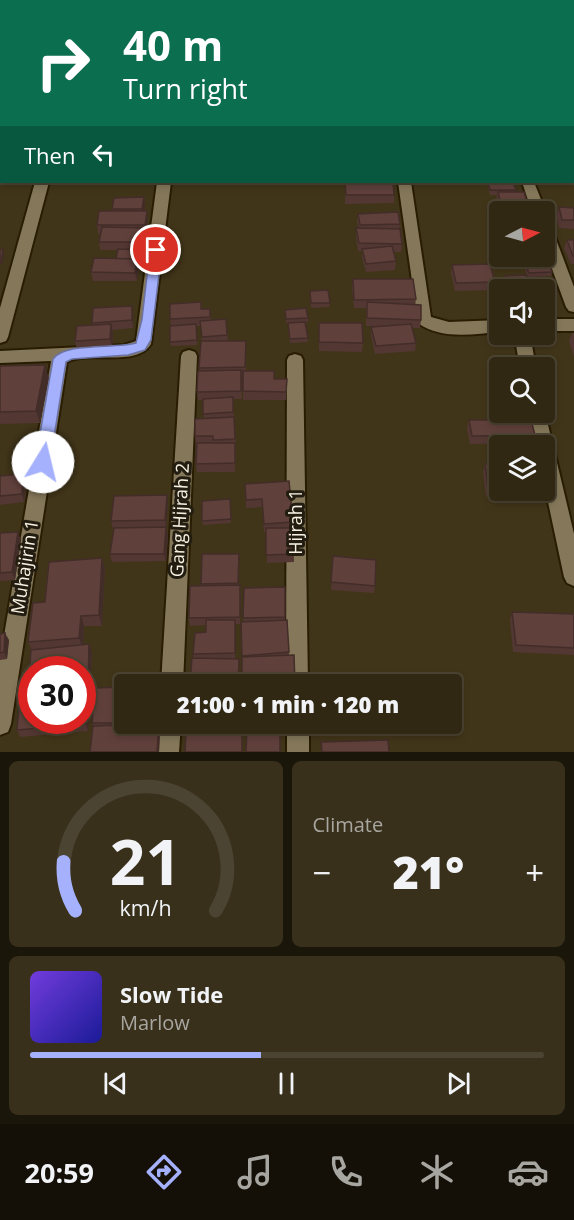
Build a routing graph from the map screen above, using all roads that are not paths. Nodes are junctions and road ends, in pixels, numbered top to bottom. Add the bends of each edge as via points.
1 (42, 183) edge
2 (164, 183) edge
3 (404, 183) edge
4 (528, 183) edge
5 (535, 201) edge
6 (555, 256) edge
7 (574, 307) edge
8 (555, 325) edge
9 (574, 325) edge
10 (489, 326) edge
11 (0, 337) edge
12 (70, 354) junction
13 (189, 356) dead end
14 (0, 357) edge
15 (295, 360) dead end
16 (540, 423) edge
17 (574, 577) edge
18 (173, 674) edge
19 (297, 674) edge
20 (0, 724) edge
21 (169, 734) edge
22 (298, 734) edge
23 (168, 752) edge
24 (298, 752) edge

1 - 11 street
2 - 12 street via 142,344 128,350
3 - 10 street via 424,319 444,328
4 - 5 street
6 - 7 street
8 - 9 street
12 - 14 street
12 - 20 street, Muhajirin 1 via 59,359
13 - 18 street, Gang Hijrah 2
15 - 19 street, Hijrah 1
16 - 17 street
21 - 23 street
22 - 24 street

